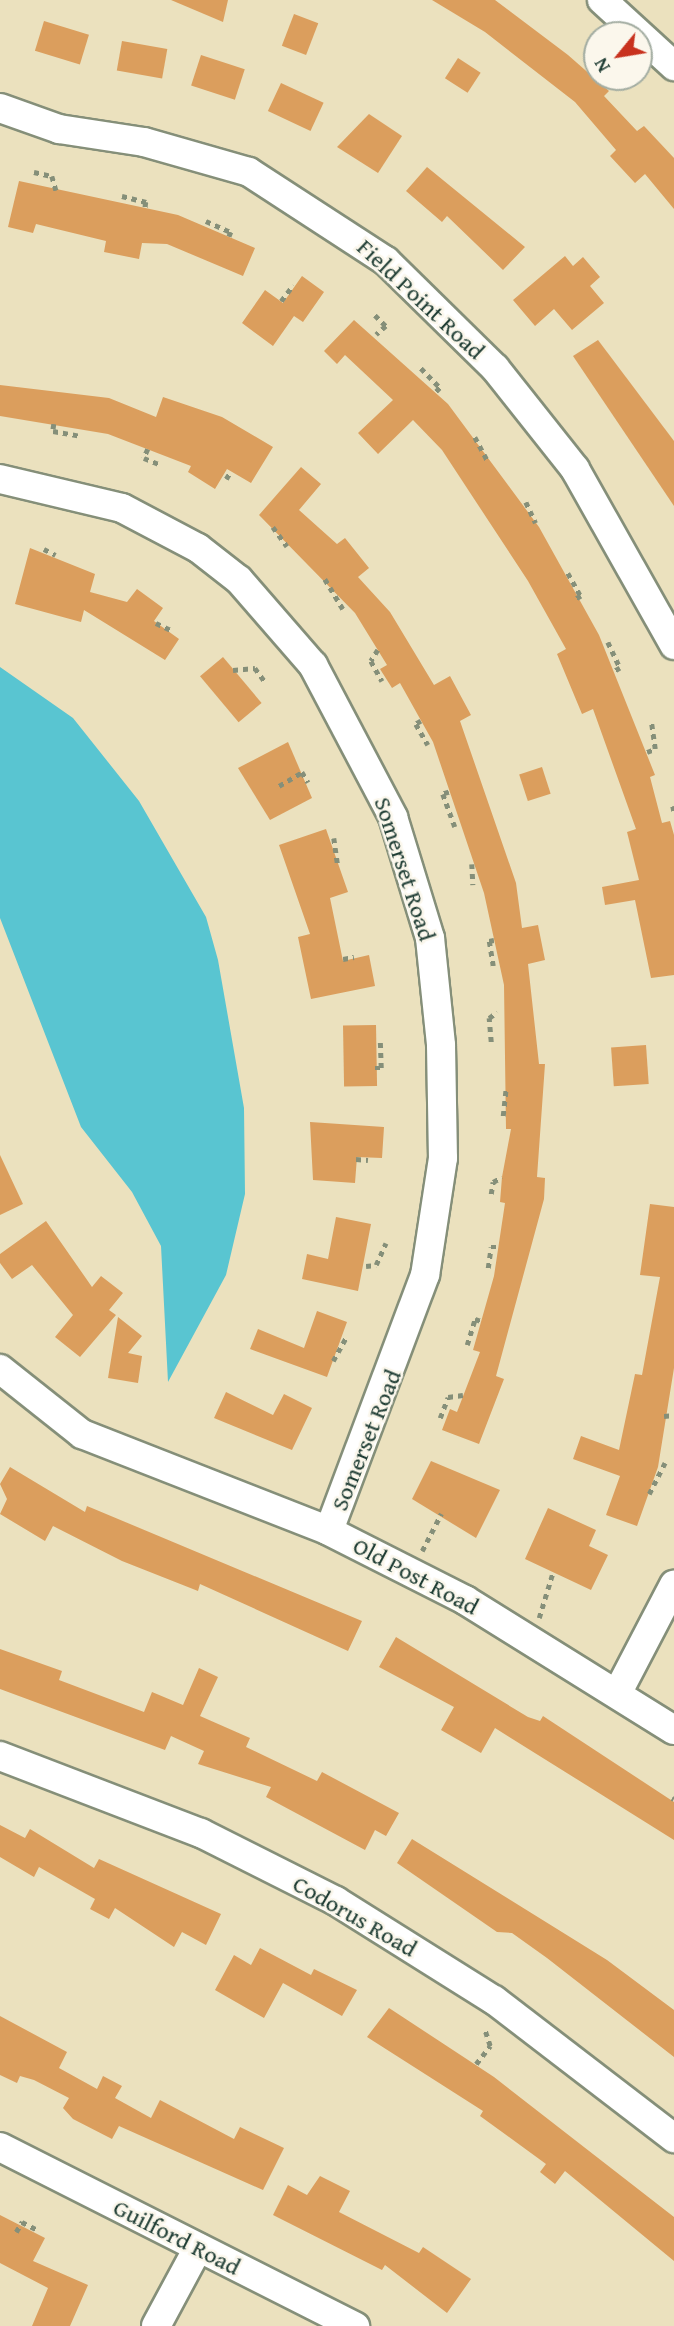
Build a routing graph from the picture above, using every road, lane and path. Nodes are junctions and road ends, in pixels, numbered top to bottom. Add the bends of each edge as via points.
1 (602, 0) edge
2 (674, 66) edge
3 (0, 108) edge
4 (34, 172) dead end
5 (56, 190) dead end
6 (122, 196) dead end
7 (145, 208) dead end
8 (206, 221) dead end
9 (229, 237) dead end
10 (293, 285) dead end
11 (281, 301) dead end
12 (375, 315) dead end
13 (376, 335) dead end
14 (421, 368) dead end
15 (436, 392) dead end
16 (54, 424) dead end
17 (81, 436) dead end
18 (475, 437) dead end
19 (148, 449) dead end
20 (487, 460) dead end
21 (161, 465) dead end
22 (231, 471) dead end
23 (0, 479) edge
24 (226, 479) dead end
25 (526, 502) dead end
26 (536, 523) dead end
27 (274, 527) dead end
28 (287, 546) dead end
29 (44, 548) dead end
30 (55, 555) dead end
31 (568, 573) dead end
32 (325, 579) dead end
33 (576, 599) dead end
34 (343, 609) dead end
35 (156, 623) dead end
36 (171, 629) dead end
37 (608, 642) dead end
38 (674, 645) edge
39 (379, 650) dead end
40 (233, 670) dead end
41 (615, 671) dead end
42 (382, 681) dead end
43 (267, 682) dead end
44 (421, 721) dead end
45 (651, 722) dead end
46 (428, 745) dead end
47 (647, 752) dead end
48 (307, 782) dead end
49 (279, 786) dead end
50 (449, 792) dead end
51 (455, 827) dead end
52 (334, 838) dead end
53 (472, 864) dead end
54 (338, 865) dead end
55 (473, 885) dead end
56 (494, 940) dead end
57 (354, 957) dead end
58 (343, 959) dead end
59 (494, 965) dead end
60 (497, 1012) dead end
61 (380, 1039) dead end
62 (491, 1042) dead end
63 (375, 1068) dead end
64 (506, 1089) dead end
65 (503, 1116) dead end
66 (356, 1159) dead end
67 (368, 1160) dead end
68 (502, 1177) dead end
69 (491, 1194) dead end
70 (386, 1242) dead end
71 (497, 1247) dead end
72 (366, 1266) dead end
73 (488, 1268) dead end
74 (481, 1321) dead end
75 (347, 1336) dead end
76 (467, 1345) dead end
77 (332, 1361) dead end
78 (0, 1369) edge
79 (463, 1395) dead end
80 (674, 1415) edge
81 (664, 1416) dead end
82 (440, 1418) dead end
83 (665, 1463) dead end
84 (649, 1494) dead end
85 (441, 1514) dead end
86 (330, 1531) junction
87 (418, 1560) dead end
88 (553, 1572) dead end
89 (674, 1585) edge
90 (537, 1624) dead end
91 (619, 1690) junction
92 (674, 1730) edge
93 (0, 1756) edge
94 (485, 2031) dead end
95 (476, 2064) dead end
96 (674, 2138) edge
97 (0, 2147) edge
98 (36, 2230) dead end
99 (16, 2232) dead end
100 (198, 2248) junction
101 (156, 2326) edge
102 (355, 2326) edge

1 - 2 street
3 - 38 street, Field Point Road via 59,129 144,142 249,173 386,261 495,368 575,469
4 - 5 path via 52,176
6 - 7 path via 146,202
8 - 9 path via 231,232
10 - 11 path
12 - 13 path via 386,326
14 - 15 path via 440,388
16 - 17 path via 53,430
18 - 20 path
19 - 21 path via 144,458
22 - 24 path
23 - 86 street, Somerset Road via 122,508 198,548 239,580 313,665 393,817 429,938 441,1045 443,1158 425,1275
25 - 26 path
27 - 28 path
29 - 30 path
31 - 33 path via 581,596
32 - 34 path
35 - 36 path
37 - 41 path via 620,668
39 - 42 path via 371,661
40 - 43 path via 255,668
44 - 46 path via 416,724
45 - 47 path via 655,749
48 - 49 path via 302,772
50 - 51 path via 443,794
52 - 54 path
53 - 55 path
56 - 59 path via 489,941
57 - 58 path
60 - 62 path via 489,1018
61 - 63 path via 381,1068
64 - 65 path
66 - 67 path
68 - 69 path via 492,1182
70 - 72 path via 376,1265
71 - 73 path via 491,1247
74 - 76 path via 475,1319
75 - 77 path
78 - 86 street, Old Post Road via 82,1434
79 - 82 path via 448,1397
80 - 81 path
83 - 84 path
85 - 87 path
86 - 91 street, Old Post Road
88 - 90 path
89 - 91 street
91 - 92 street, Old Post Road
93 - 96 street, Codorus Road via 201,1833 336,1901 494,2000
94 - 95 path via 490,2046
97 - 100 street, Guilford Road
98 - 99 path via 22,2222
100 - 101 street
100 - 102 street, Guilford Road

